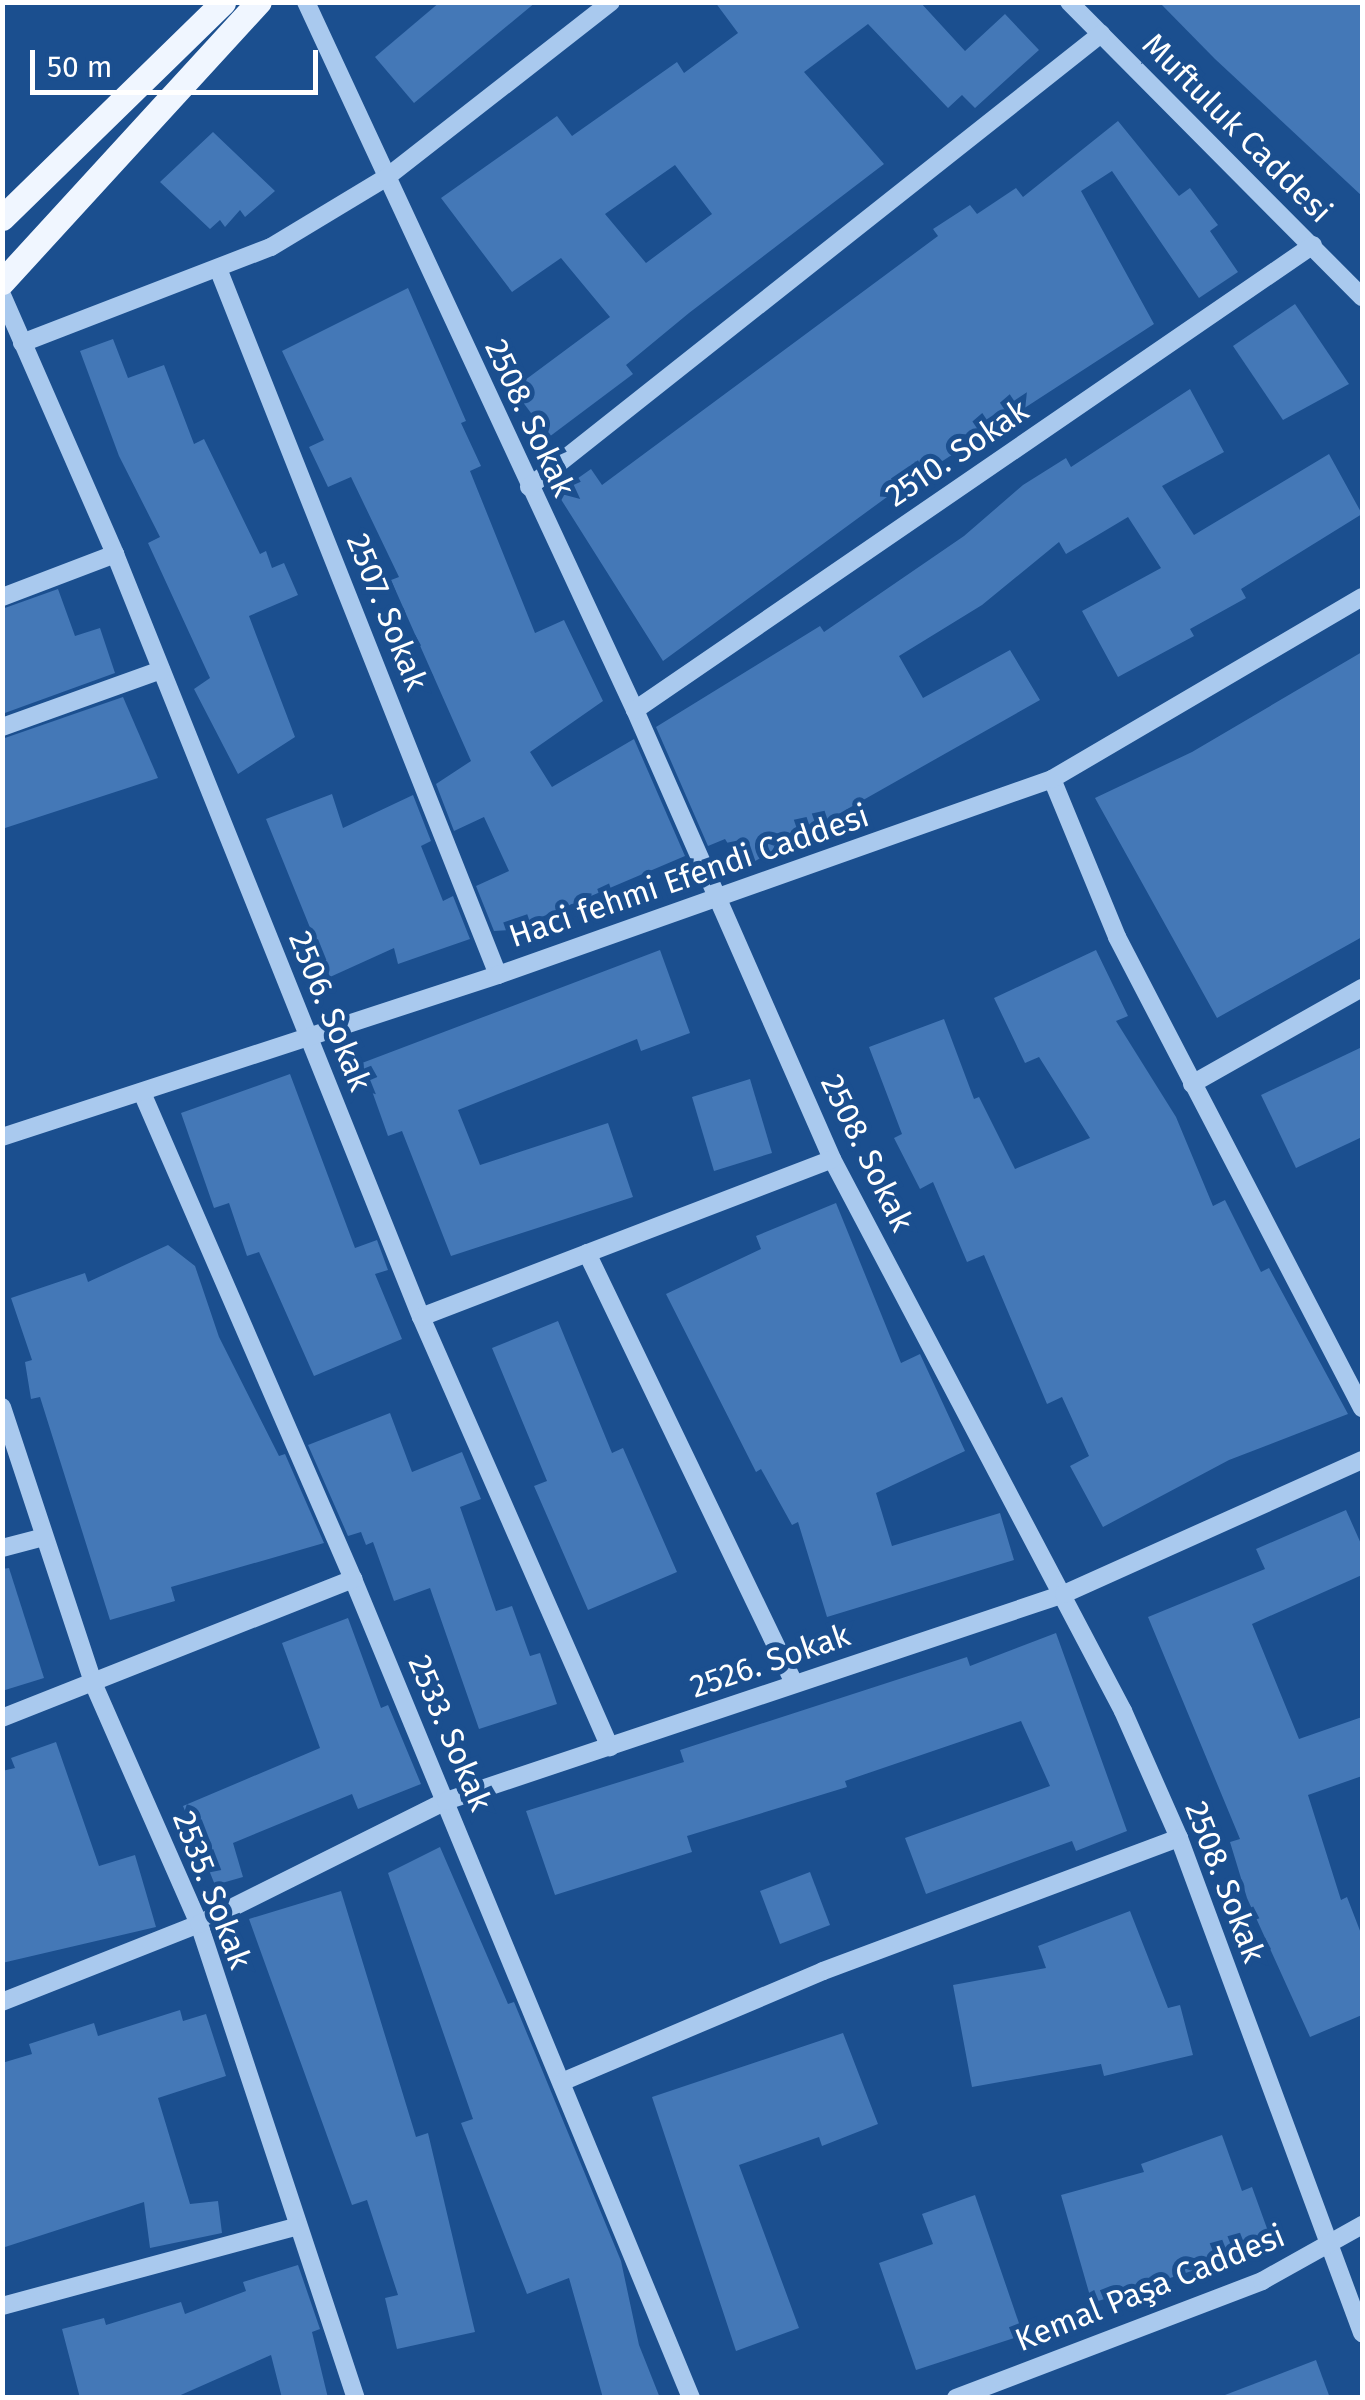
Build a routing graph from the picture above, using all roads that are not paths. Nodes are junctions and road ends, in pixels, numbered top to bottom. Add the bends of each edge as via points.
1 (224, 2) edge
2 (259, 2) edge
3 (306, 2) edge
4 (611, 2) edge
5 (1069, 2) edge
6 (1100, 34) junction
7 (387, 177) junction
8 (2, 218) edge
9 (1312, 245) junction
10 (219, 271) junction
11 (2, 282) edge
12 (2, 294) edge
13 (1362, 296) edge
14 (22, 342) junction
15 (529, 487) junction
16 (115, 554) junction
17 (2, 597) edge
18 (1362, 597) edge
19 (161, 670) junction
20 (636, 710) junction
21 (2, 727) edge
22 (1052, 779) junction
23 (721, 898) junction
24 (498, 975) junction
25 (1362, 988) edge
26 (308, 1038) junction
27 (1192, 1084) junction
28 (143, 1095) junction
29 (2, 1137) edge
30 (832, 1159) junction
31 (586, 1253) junction
32 (421, 1317) junction
33 (1362, 1408) edge
34 (5, 1419) edge
35 (1362, 1460) edge
36 (44, 1536) junction
37 (2, 1548) edge
38 (354, 1580) junction
39 (1064, 1594) junction
40 (794, 1684) junction
41 (94, 1685) junction
42 (2, 1718) edge
43 (610, 1747) junction
44 (446, 1801) junction
45 (1178, 1838) junction
46 (199, 1924) junction
47 (2, 2002) edge
48 (564, 2081) junction
49 (1362, 2225) edge
50 (294, 2226) junction
51 (1326, 2245) junction
52 (2, 2306) edge
53 (1362, 2333) edge
54 (356, 2398) edge
55 (692, 2398) edge
56 (956, 2398) edge

1 - 8 main road
2 - 11 main road
3 - 7 street, 2508. Sokak
4 - 7 street
5 - 6 street, Muftuluk Caddesi
6 - 9 street, Muftuluk Caddesi
6 - 15 street
7 - 10 street
7 - 15 street, 2508. Sokak
9 - 13 street, Muftuluk Caddesi
9 - 20 street, 2510. Sokak
10 - 14 street
10 - 24 street, 2507. Sokak
12 - 14 street, 2506. Sokak
14 - 16 street, 2506. Sokak
15 - 20 street, 2508. Sokak
16 - 17 street
16 - 19 street, 2506. Sokak
18 - 22 street, Haci fehmi Efendi Caddesi
19 - 21 street
19 - 26 street, 2506. Sokak
20 - 23 street, 2508. Sokak
22 - 23 street, Haci fehmi Efendi Caddesi
22 - 27 street via 1117,937
23 - 24 street, Haci fehmi Efendi Caddesi
23 - 30 street, 2508. Sokak
24 - 26 street, Haci fehmi Efendi Caddesi
25 - 27 street
26 - 28 street, Haci fehmi Efendi Caddesi
26 - 32 street, 2506. Sokak
27 - 33 street
28 - 29 street, Haci fehmi Efendi Caddesi
28 - 38 street, 2533. Sokak
30 - 31 street
30 - 39 street, 2508. Sokak
31 - 32 street
31 - 40 street
32 - 43 street, 2506. Sokak
34 - 36 street, 2535. Sokak
35 - 39 street, 2526. Sokak
36 - 37 street
36 - 41 street, 2535. Sokak
38 - 41 street
38 - 44 street, 2533. Sokak
39 - 40 street, 2526. Sokak
39 - 45 street, 2508. Sokak
40 - 43 street, 2526. Sokak
41 - 42 street
41 - 46 street, 2535. Sokak
43 - 44 street, 2526. Sokak
44 - 46 street, 2526. Sokak
44 - 48 street, 2533. Sokak
45 - 48 street via 823,1971
45 - 51 street, 2508. Sokak
46 - 47 street, 2526. Sokak
46 - 50 street, 2535. Sokak
48 - 55 street, 2533. Sokak
49 - 51 street, Kemal Paşa Caddesi
50 - 52 street
50 - 54 street, 2535. Sokak
51 - 53 street, 2508. Sokak
51 - 56 street, Kemal Paşa Caddesi via 1262,2282

